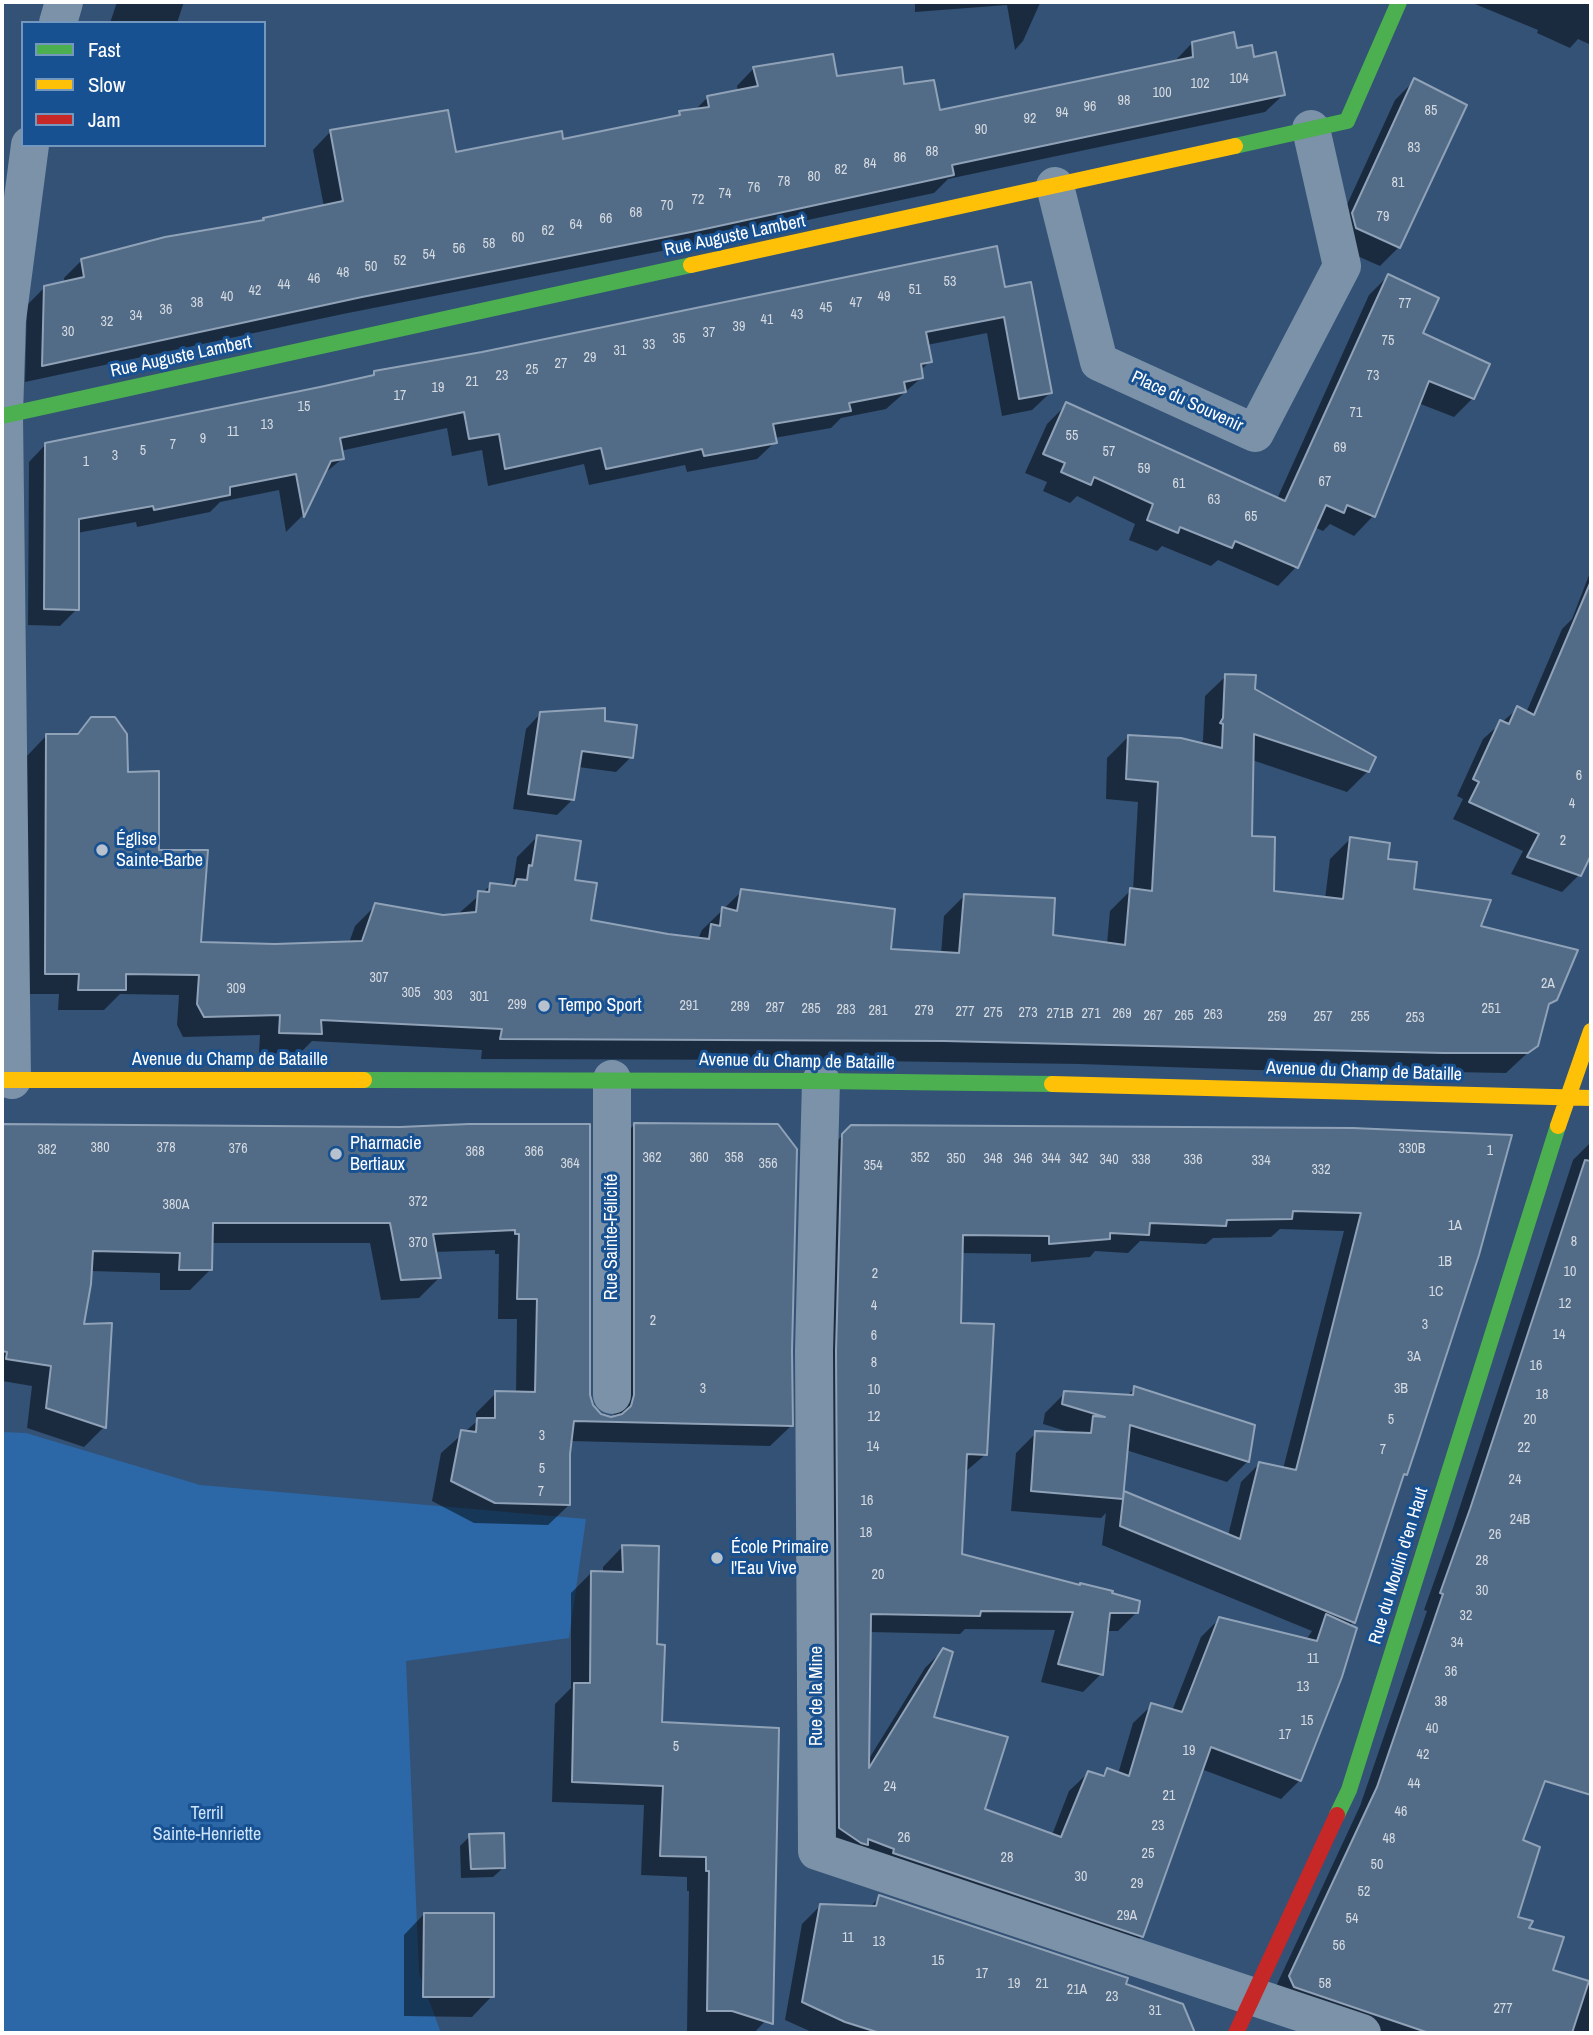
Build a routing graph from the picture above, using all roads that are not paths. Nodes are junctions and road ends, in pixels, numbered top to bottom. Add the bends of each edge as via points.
1 (64, 2) edge
2 (1399, 2) edge
3 (59, 21) edge
4 (1311, 129) junction
5 (30, 147) edge
6 (1055, 186) junction
7 (3, 415) edge
8 (1591, 1031) edge
9 (612, 1079) junction
10 (7, 1080) edge
11 (821, 1081) junction
12 (1567, 1097) junction
13 (1591, 1098) edge
14 (612, 1395) dead end
15 (1254, 1997) junction
16 (1236, 2033) edge
17 (1362, 2033) edge

1 - 3 street
2 - 4 street, Rue Auguste Lambert via 1347,121
4 - 6 street, Rue Auguste Lambert
4 - 6 street, Place du Souvenir via 1342,266 1255,433 1099,362
5 - 7 street via 7,320
6 - 7 street, Rue Auguste Lambert
7 - 10 street
8 - 12 street, Rue du Moulin d'en Haut
9 - 10 street, Avenue du Champ de Bataille
9 - 11 street, Avenue du Champ de Bataille
9 - 14 street, Rue Sainte-Félicité
11 - 12 street, Avenue du Champ de Bataille
11 - 15 street, Rue de la Mine via 814,1351 817,1851
12 - 13 street, Avenue du Champ de Bataille
12 - 15 street, Rue du Moulin d'en Haut via 1349,1790
15 - 16 street, Rue du Moulin d'en Haut
15 - 17 street

